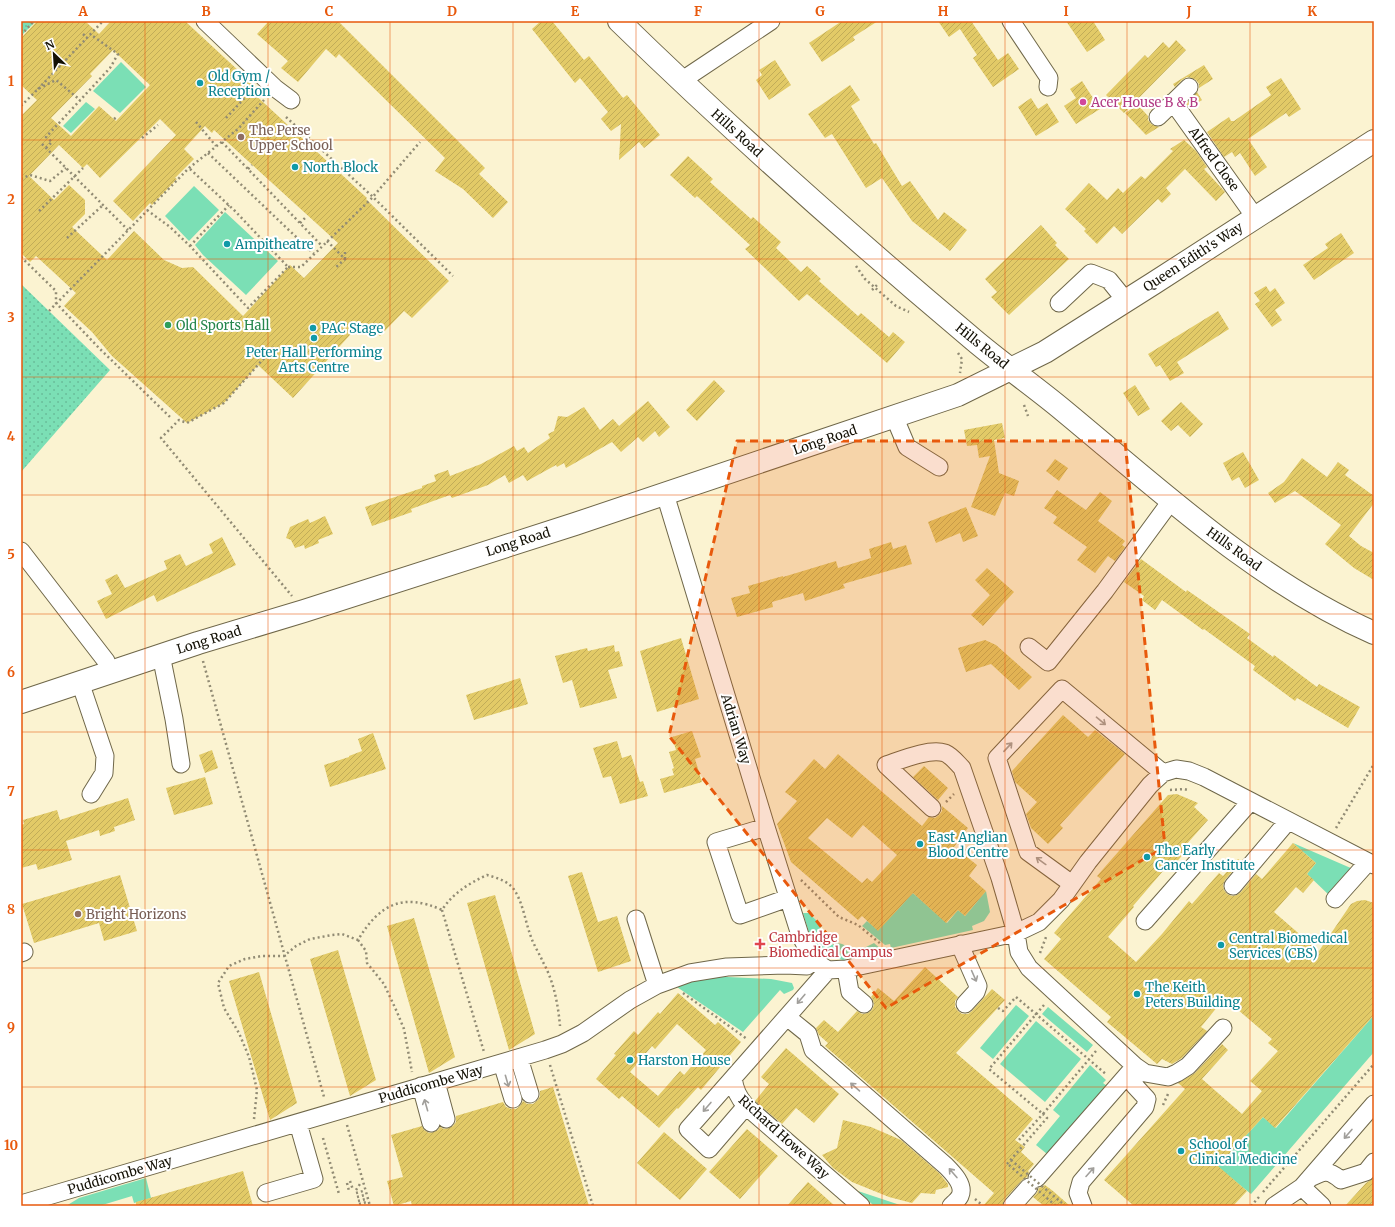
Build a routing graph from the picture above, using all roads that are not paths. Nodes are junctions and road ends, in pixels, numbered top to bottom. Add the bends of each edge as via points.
1 (205, 21) edge
2 (619, 21) edge
3 (771, 21) edge
4 (1011, 21) edge
5 (681, 81) junction
6 (1048, 87) dead end
7 (1189, 87) dead end
8 (1173, 102) junction
9 (286, 106) road end
10 (1158, 117) dead end
11 (1374, 141) edge
12 (1255, 217) junction
13 (1126, 301) junction
14 (1059, 303) dead end
15 (1010, 369) junction
16 (894, 416) junction
17 (939, 467) dead end
18 (665, 494) junction
19 (1172, 501) junction
20 (21, 551) edge
21 (1374, 633) edge
22 (1029, 647) dead end
23 (161, 655) junction
24 (110, 673) junction
25 (80, 682) junction
26 (21, 702) edge
27 (181, 764) dead end
28 (1163, 773) junction
29 (91, 794) dead end
30 (1250, 802) junction
31 (932, 808) dead end
32 (1288, 821) junction
33 (766, 827) junction
34 (1371, 863) edge
35 (1072, 884) junction
36 (1233, 886) dead end
37 (788, 898) junction
38 (1335, 899) dead end
39 (636, 919) dead end
40 (1145, 921) dead end
41 (1016, 932) junction
42 (961, 944) junction
43 (821, 966) junction
44 (846, 969) junction
45 (662, 983) junction
46 (864, 1004) dead end
47 (965, 1004) dead end
48 (787, 1017) junction
49 (1223, 1028) dead end
50 (519, 1058) junction
51 (496, 1065) junction
52 (1135, 1066) junction
53 (733, 1078) junction
54 (424, 1086) junction
55 (530, 1094) dead end
56 (513, 1099) dead end
57 (1374, 1104) edge
58 (746, 1106) junction
59 (439, 1121) dead end
60 (298, 1123) junction
61 (1374, 1162) edge
62 (1306, 1183) junction
63 (266, 1193) dead end
64 (1025, 1195) edge
65 (21, 1204) edge
66 (860, 1206) edge
67 (951, 1206) edge
68 (1083, 1206) edge
69 (1274, 1206) edge
70 (1296, 1206) edge
71 (1322, 1206) edge

1 - 9 street via 275,88
2 - 5 main road, Hills Road
3 - 5 street
4 - 6 street via 1049,78
5 - 15 main road, Hills Road via 808,197
7 - 8 street
8 - 10 street
8 - 12 street, Alfred Close
11 - 12 main road, Queen Edith's Way
12 - 13 main road, Queen Edith's Way
13 - 14 street via 1109,280 1091,273
13 - 15 main road, Queen Edith's Way via 1045,352
15 - 16 main road, Long Road via 958,395
15 - 19 main road, Hills Road
16 - 17 street via 907,447
16 - 18 main road, Long Road
18 - 23 main road, Long Road
18 - 33 street, Adrian Way
19 - 21 main road, Hills Road via 1277,580 1320,606
19 - 22 street via 1048,662
20 - 24 street via 106,662
23 - 24 main road, Long Road
23 - 27 street
24 - 25 main road, Long Road
25 - 26 main road, Long Road
25 - 29 street via 104,756 104,773
28 - 30 street via 1176,768 1189,771
28 - 35 street, Puddicombe Way via 1150,785
35 -> 28 street via 1028,852 997,758 1062,689
30 - 32 street
30 - 40 street
31 - 41 street via 886,765 934,753 946,754 962,768
32 - 34 street
32 - 36 street
33 - 37 street, Adrian Way
33 - 37 street via 716,842 740,914
34 - 38 street
35 - 41 street, Puddicombe Way via 1061,900 1039,922
37 - 43 street, Adrian Way via 800,935
39 - 45 street
41 - 42 street, Puddicombe Way
41 - 52 street via 1019,952 1029,968
42 - 44 street, Puddicombe Way
42 -> 47 street via 978,986
43 - 44 street, Puddicombe Way
43 - 45 street, Puddicombe Way via 726,967 690,973
43 -> 48 street, Richard Howe Way via 807,993
44 - 46 street via 850,992
45 - 50 street, Puddicombe Way via 630,1000 583,1033 562,1044
48 - 53 street, Richard Howe Way
67 -> 48 street via 960,1196 958,1178 813,1050 808,1034
49 - 52 street via 1188,1066 1178,1073 1168,1077 1145,1073
50 - 51 street, Puddicombe Way
50 - 55 street
51 - 54 street, Puddicombe Way
51 -> 56 street
52 - 64 street
68 -> 52 street via 1078,1193 1081,1182 1145,1108 1147,1099 1134,1085
53 - 58 street, Richard Howe Way via 735,1091
53 -> 58 street via 688,1129 709,1149
59 -> 54 street
54 - 60 street, Puddicombe Way
57 -> 62 street
58 - 66 street, Richard Howe Way
60 - 63 street via 314,1179
60 - 65 street, Puddicombe Way
61 - 62 street via 1366,1172 1352,1177 1341,1180 1333,1174 1322,1172
62 - 69 street
62 - 70 street
62 - 71 street

